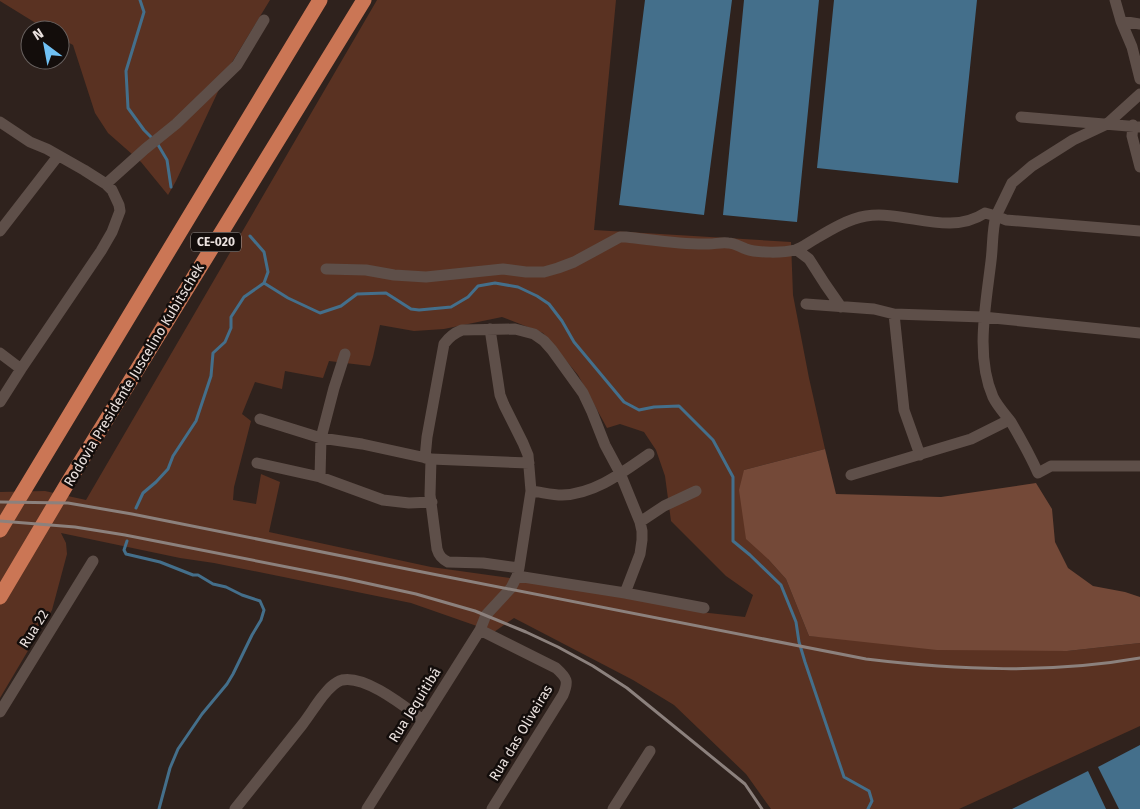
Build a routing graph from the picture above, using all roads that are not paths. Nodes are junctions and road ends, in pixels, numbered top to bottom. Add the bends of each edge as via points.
1 (320, 0) edge
2 (364, 0) edge
3 (1115, 0) edge
4 (264, 20) dead end
5 (1130, 23) edge
6 (1140, 80) edge
7 (1140, 94) edge
8 (1021, 117) dead end
9 (0, 122) edge
10 (1107, 124) junction
11 (1136, 126) edge
12 (58, 156) junction
13 (1140, 167) edge
14 (106, 184) junction
15 (996, 216) junction
16 (0, 231) edge
17 (1140, 231) edge
18 (797, 250) junction
19 (326, 269) dead end
20 (806, 304) dead end
21 (841, 307) junction
22 (894, 314) junction
23 (983, 317) junction
24 (490, 329) junction
25 (1140, 333) edge
26 (0, 353) edge
27 (345, 354) dead end
28 (21, 369) junction
29 (0, 402) edge
30 (260, 418) dead end
31 (1009, 420) junction
32 (322, 438) junction
33 (649, 454) dead end
34 (920, 455) junction
35 (428, 458) junction
36 (256, 463) dead end
37 (529, 463) junction
38 (1140, 466) edge
39 (620, 473) junction
40 (851, 475) dead end
41 (320, 477) junction
42 (531, 491) junction
43 (696, 491) dead end
44 (432, 502) junction
45 (640, 522) junction
46 (0, 530) edge
47 (93, 561) dead end
48 (518, 572) junction
49 (625, 593) junction
50 (0, 597) edge
51 (704, 608) dead end
52 (480, 630) junction
53 (0, 712) edge
54 (423, 720) junction
55 (650, 750) dead end
56 (235, 809) edge
57 (367, 809) edge
58 (492, 809) edge
59 (613, 809) edge

1 - 46 highway, CE-020
2 - 50 highway, Rodovia Presidente Juscelino Kubitschek / CE-020
3 - 5 street
4 - 14 street via 237,65 176,124
5 - 6 street
7 - 10 street
8 - 10 street
9 - 12 street
10 - 11 street
10 - 15 street via 1074,140 1012,182
11 - 13 street via 1132,136
12 - 14 street
12 - 16 street
14 - 28 street via 112,190 120,211 112,232
15 - 17 street via 1006,220
15 - 18 street via 985,213 963,223 933,223 889,215 865,216 841,225
15 - 23 street
18 - 19 street via 753,250 730,243 668,242 626,237 574,262 544,272 503,269 426,277
18 - 21 street via 809,259
20 - 21 street
21 - 22 street
22 - 23 street
22 - 34 street via 904,410
23 - 25 street
23 - 31 street via 987,381 999,409
24 - 35 street via 462,330 444,344 428,437
24 - 37 street via 500,395
24 - 39 street via 515,329 534,334 544,341 583,393
26 - 28 street
27 - 32 street
28 - 29 street
30 - 32 street
31 - 34 street via 971,439
31 - 38 street via 1038,473 1051,466
32 - 35 street
32 - 41 street
33 - 39 street
34 - 40 street
35 - 37 street
35 - 44 street
36 - 41 street
37 - 42 street
39 - 42 street via 579,493 561,495
39 - 45 street
41 - 44 street via 383,500
42 - 48 street
43 - 45 street
44 - 48 street via 437,549 443,560 483,563
45 - 49 street via 640,554
47 - 53 street, Rua 22
48 - 49 street
48 - 52 street, Rua Jequitibá via 511,588 486,615
49 - 51 street
52 - 54 street, Rua Jequitibá
52 - 58 street, Rua das Oliveiras via 556,668 564,675 567,685
54 - 56 street via 369,685 342,680 322,697
54 - 57 street, Rua Jequitibá
55 - 59 street

